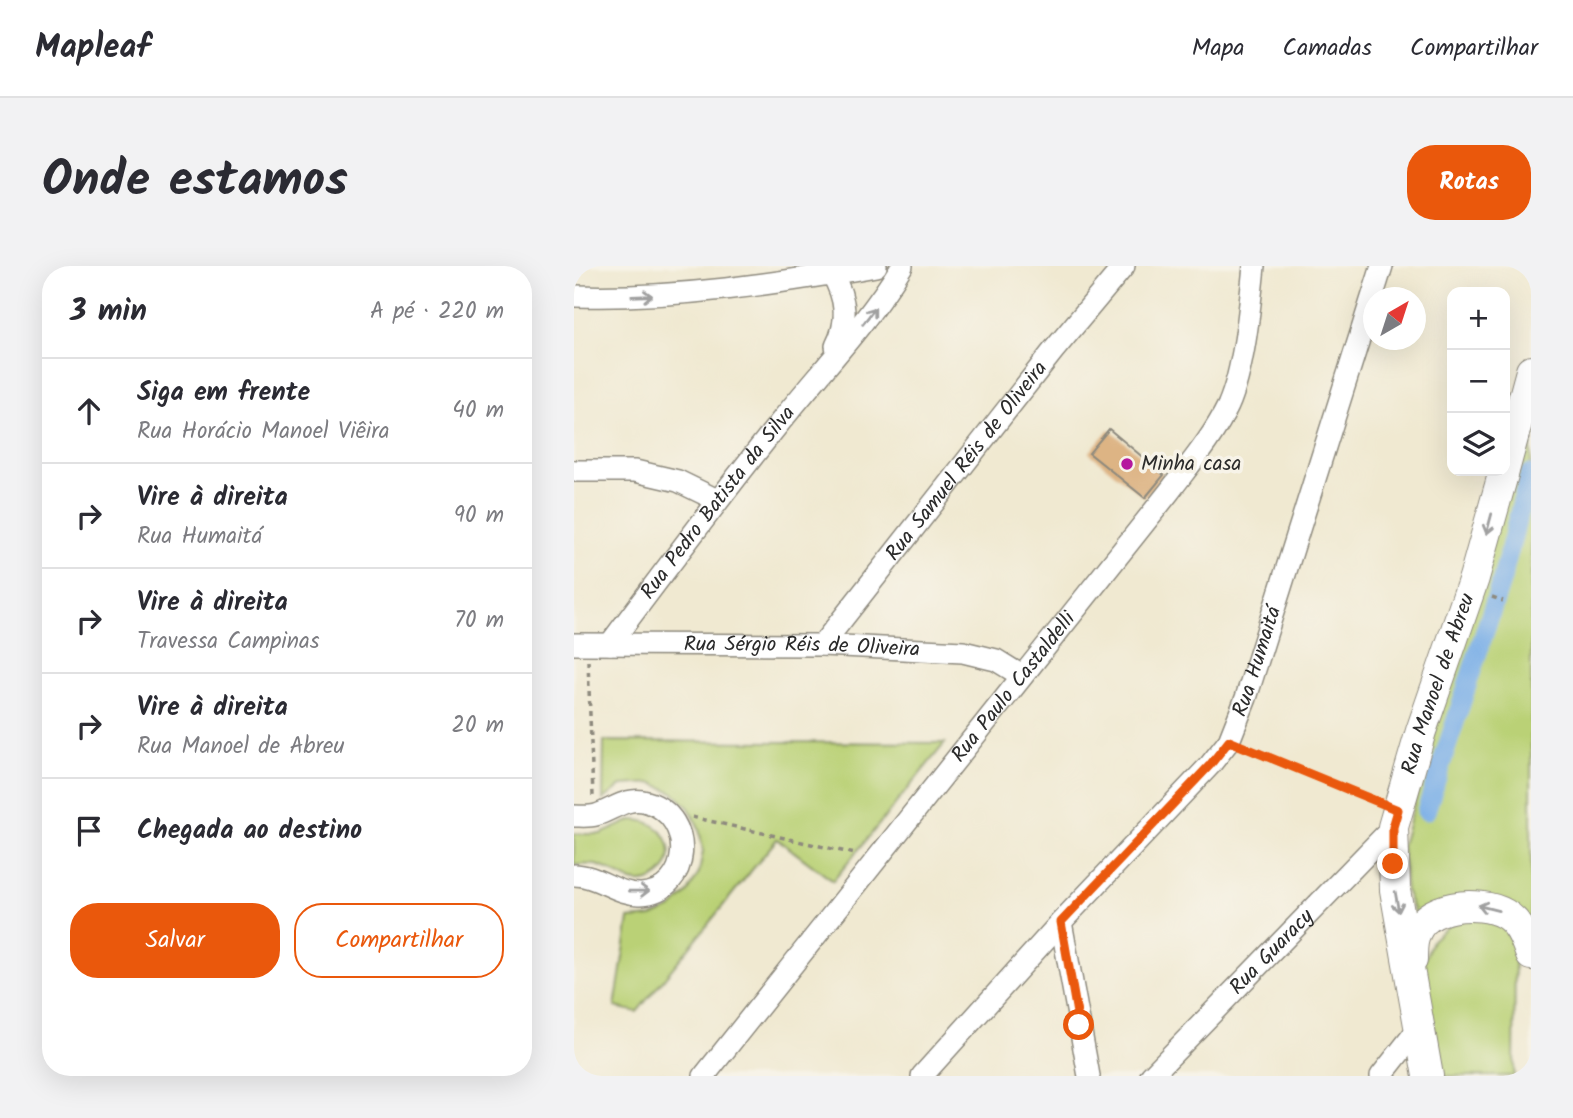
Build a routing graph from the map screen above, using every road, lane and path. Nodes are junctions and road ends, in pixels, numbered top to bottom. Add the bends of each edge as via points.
1 (876, 266) edge
2 (902, 266) edge
3 (1254, 266) edge
4 (1382, 266) edge
5 (1117, 270) edge
6 (823, 272) edge
7 (574, 296) edge
8 (829, 361) junction
9 (1531, 371) edge
10 (1510, 447) edge
11 (574, 471) edge
12 (1502, 476) edge
13 (717, 500) junction
14 (581, 644) edge
15 (610, 644) junction
16 (822, 645) junction
17 (1022, 676) junction
18 (1229, 741) junction
19 (666, 812) junction
20 (584, 816) edge
21 (1396, 818) junction
22 (876, 859) junction
23 (574, 875) edge
24 (1061, 922) junction
25 (1531, 955) edge
26 (1410, 981) junction
27 (1418, 1029) junction
28 (704, 1076) edge
29 (922, 1076) edge
30 (1089, 1076) edge
31 (1151, 1076) edge
32 (1381, 1076) edge
33 (1428, 1076) edge

1 - 6 street
8 -> 2 street, Rua Pedro Batista da Silva via 861,326
3 - 17 street, Rua Paulo Castaldelli via 1240,362 1215,430
4 - 18 street, Rua Humaitá
5 - 16 street, Rua Samuel Réis de Oliveira
7 -> 6 street via 684,294
6 - 8 street, Rua Pedro Batista da Silva via 841,289 845,305 845,324
8 - 13 street, Rua Pedro Batista da Silva
9 - 10 main road, Rua Manoel de Abreu
11 - 13 street via 635,471 678,481
12 -> 21 main road, Rua Manoel de Abreu
13 - 15 street, Rua Pedro Batista da Silva
14 - 15 street, Rua Sérgio Réis de Oliveira
14 - 20 path
15 - 16 street, Rua Sérgio Réis de Oliveira
16 - 17 street, Rua Sérgio Réis de Oliveira via 963,652 996,660
17 - 22 street, Rua Paulo Castaldelli
18 - 21 path
18 - 24 street, Rua Humaitá
19 - 20 street via 640,801
19 - 22 path
23 -> 19 street via 603,881 621,891 643,894 662,887 675,874 682,852 677,826
21 -> 26 main road, Rua Manoel de Abreu via 1395,890
21 - 31 street, Rua Guaracy
22 - 28 street, Rua Paulo Castaldelli
24 - 29 street, Rua Humaitá
24 - 30 street
25 -> 26 main road via 1523,932 1507,915 1486,905 1461,906 1433,914 1420,924 1414,937
26 - 27 main road
27 - 32 street
27 - 33 main road

